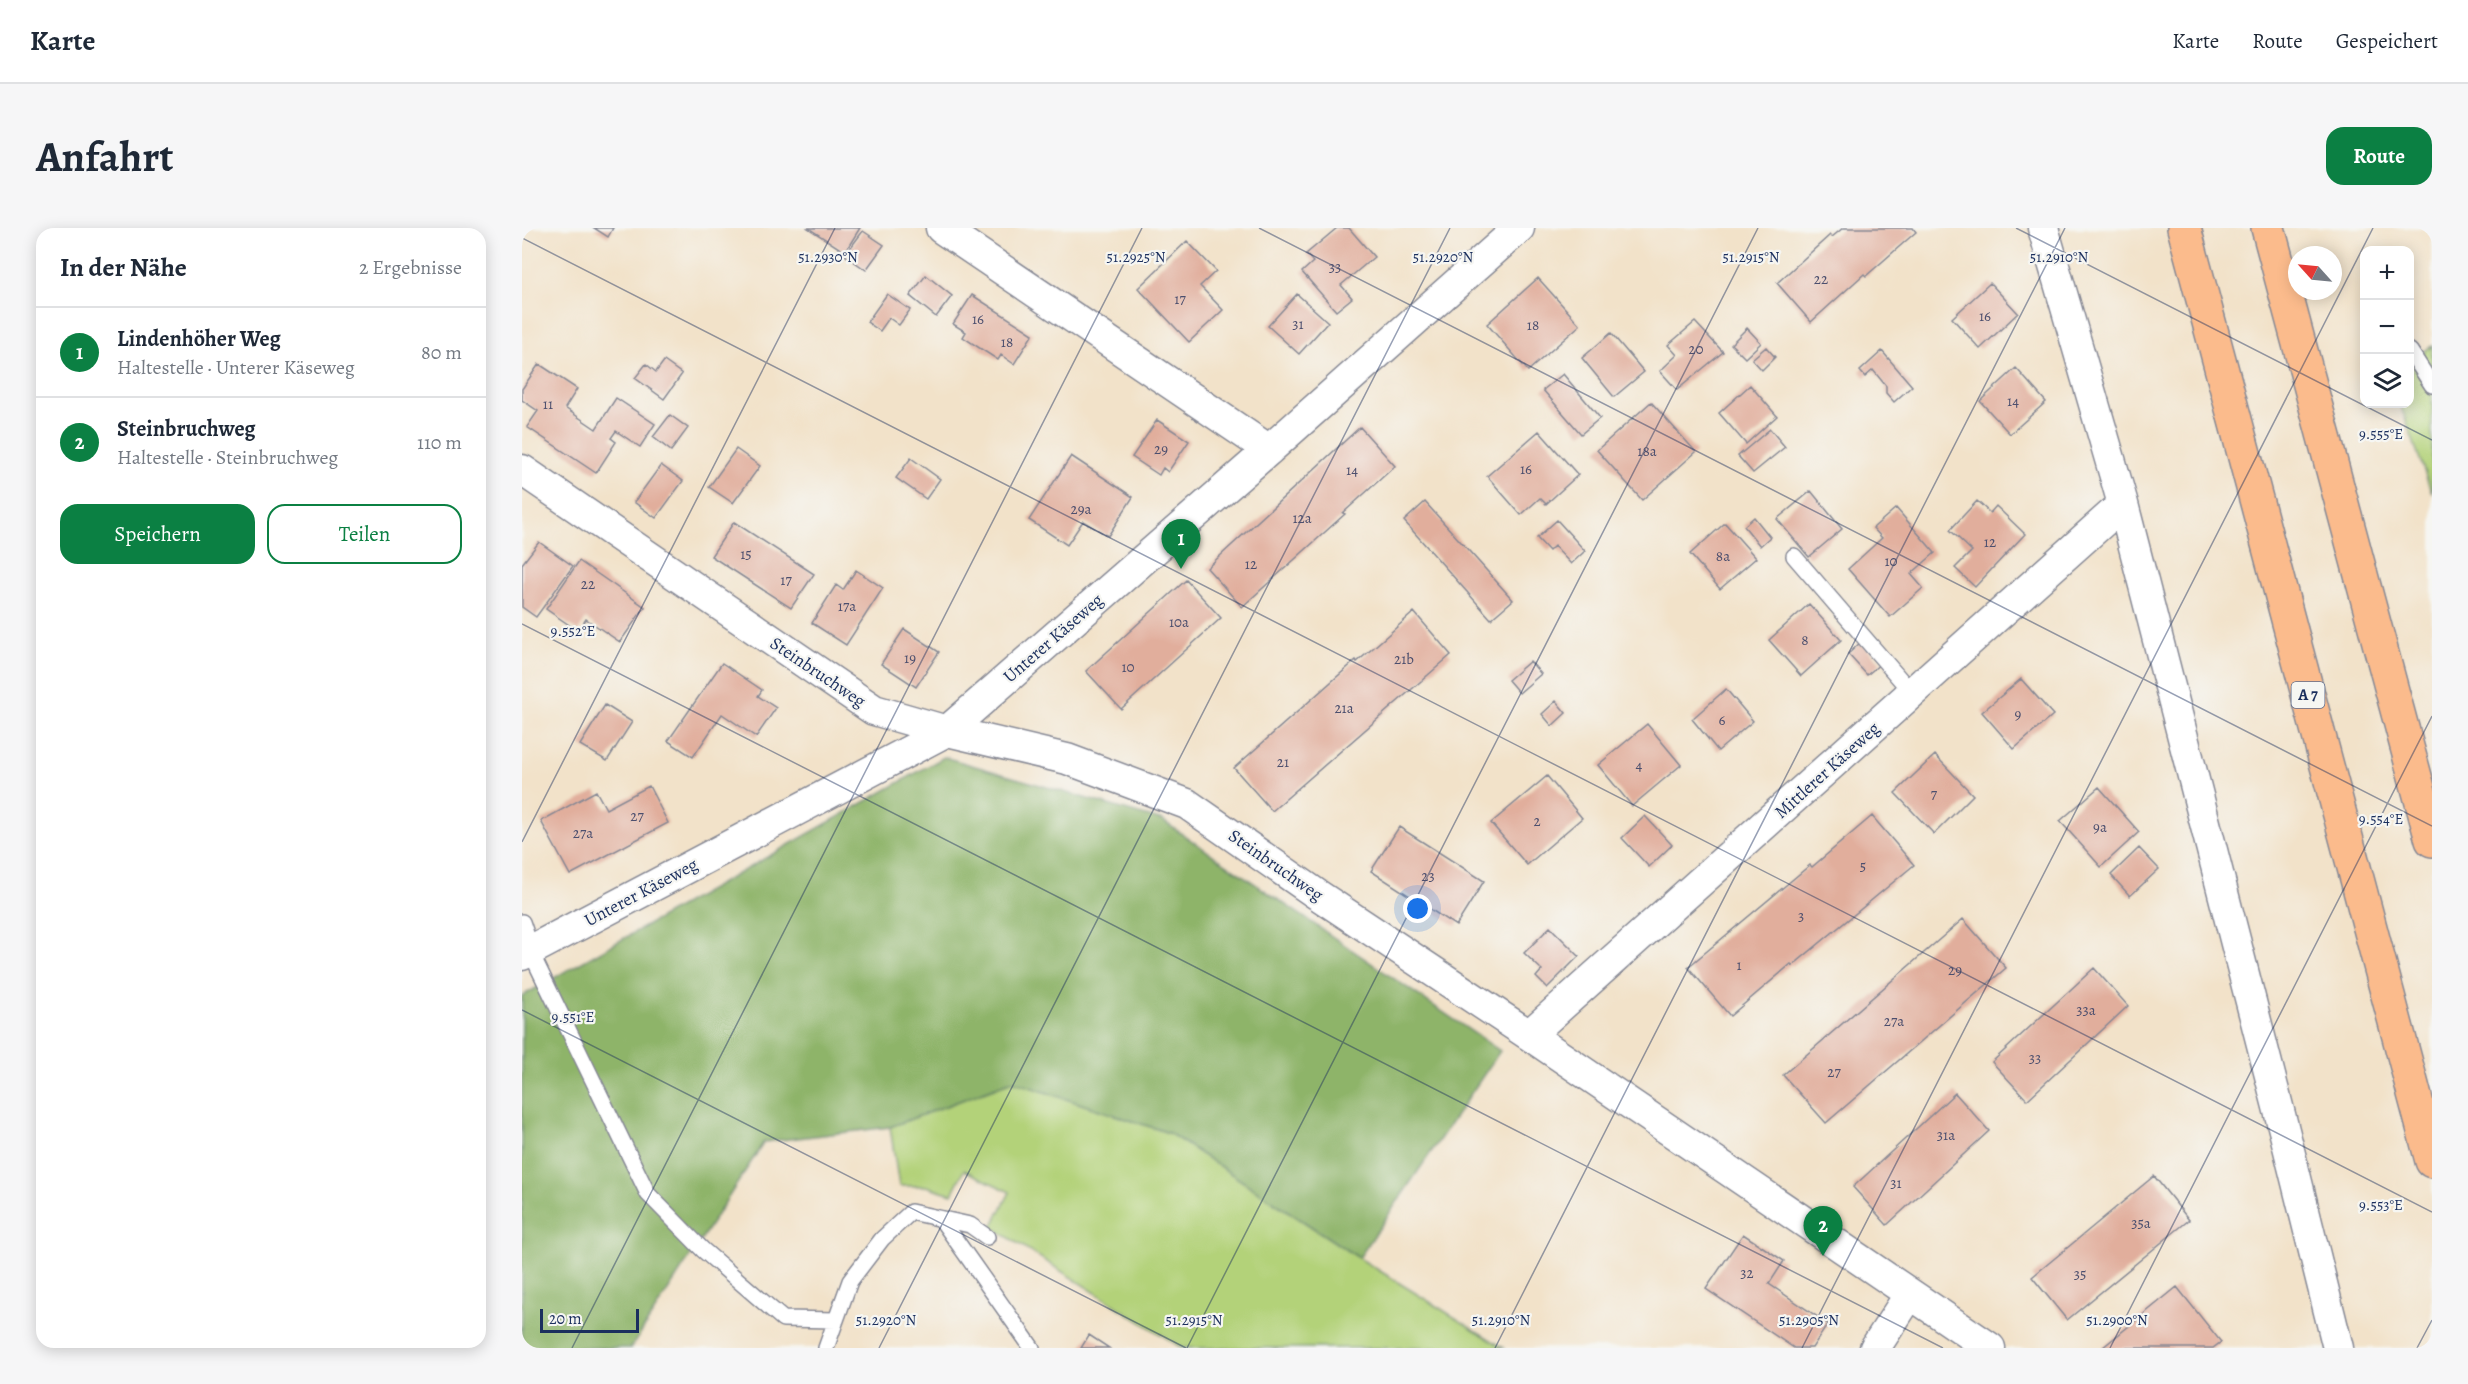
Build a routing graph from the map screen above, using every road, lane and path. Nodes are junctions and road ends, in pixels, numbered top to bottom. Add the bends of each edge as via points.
1 (941, 228) edge
2 (1519, 228) edge
3 (2043, 228) edge
4 (2184, 228) edge
5 (2268, 228) edge
6 (2411, 354) edge
7 (2432, 386) edge
8 (1269, 450) junction
9 (522, 470) edge
10 (2123, 504) junction
11 (1794, 556) dead end
12 (1912, 693) junction
13 (946, 731) junction
14 (2432, 840) edge
15 (522, 922) edge
16 (526, 953) edge
17 (1529, 1035) junction
18 (2432, 1161) edge
19 (941, 1219) junction
20 (987, 1237) dead end
21 (1910, 1294) junction
22 (836, 1320) junction
23 (826, 1348) edge
24 (1032, 1348) edge
25 (1875, 1348) edge
26 (1990, 1348) edge
27 (2338, 1348) edge

1 - 8 street
2 - 8 street, Unterer Käseweg
3 - 10 street
4 - 18 highway, A 7
5 - 14 highway
6 - 7 lane
8 - 13 street, Unterer Käseweg
9 - 13 street, Steinbruchweg via 874,710
10 - 12 street, Mittlerer Käseweg
10 - 27 street
11 - 12 lane
12 - 17 street, Mittlerer Käseweg
13 - 16 street, Unterer Käseweg
13 - 17 street, Steinbruchweg via 1067,759 1187,804
15 - 16 lane
16 - 22 lane via 648,1194 703,1250 783,1319
17 - 21 street, Steinbruchweg
19 - 20 lane via 970,1225
19 - 22 lane via 911,1212 882,1239 850,1281
19 - 24 lane
21 - 25 street
21 - 26 street, Steinbruchweg
22 - 23 lane

